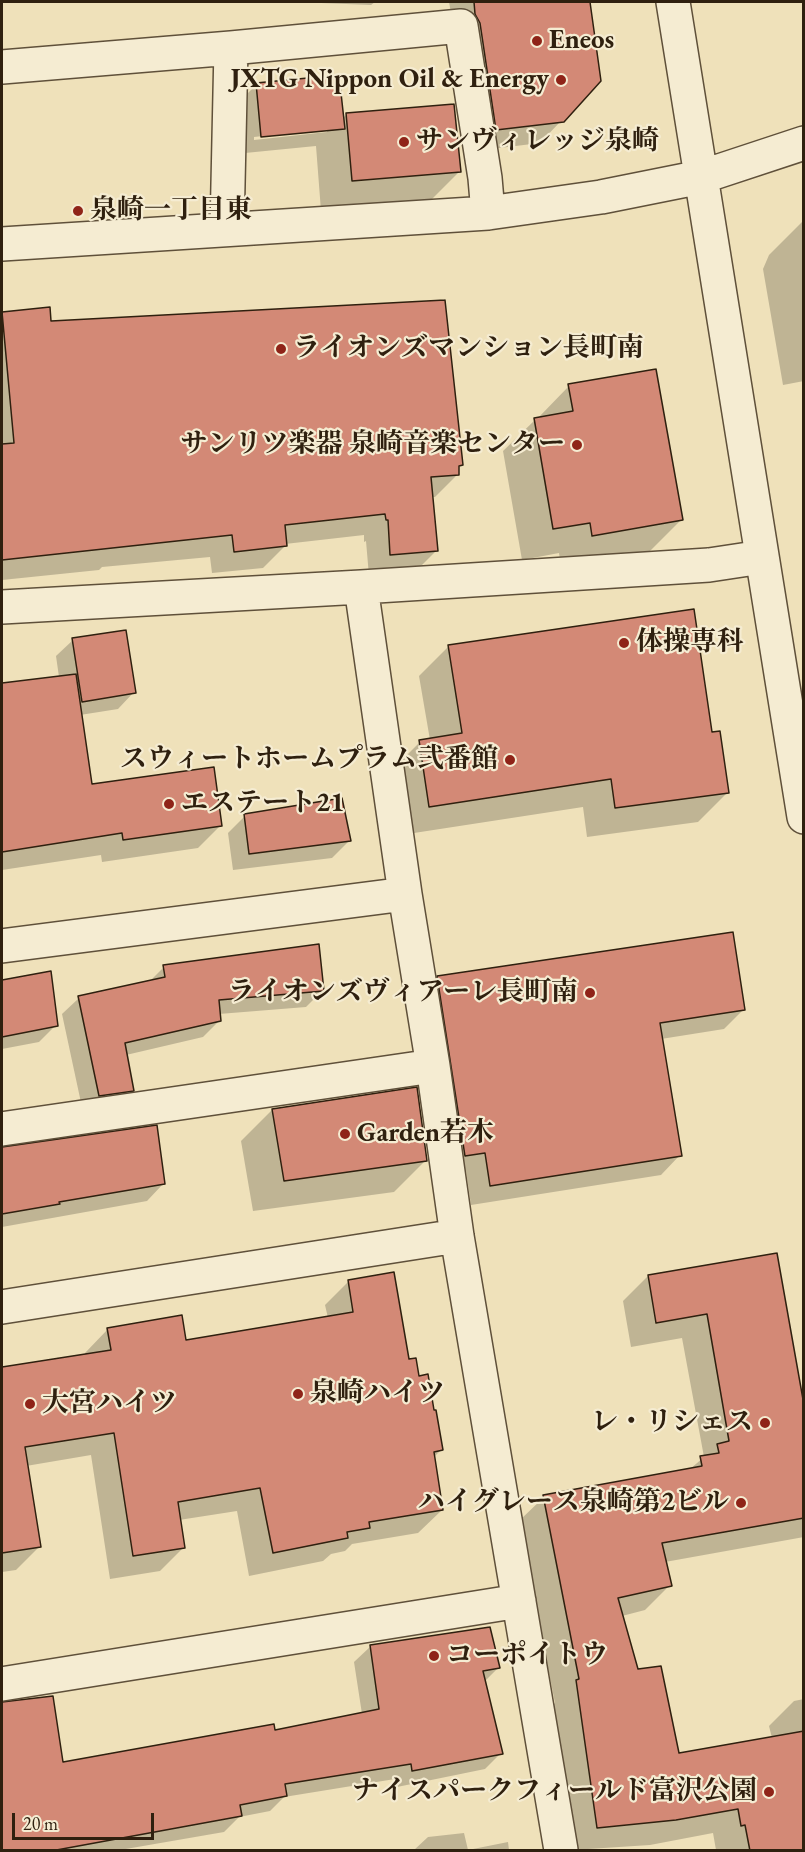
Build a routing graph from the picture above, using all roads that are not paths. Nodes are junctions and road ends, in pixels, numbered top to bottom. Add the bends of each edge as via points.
1 (673, 2) edge
2 (231, 48) junction
3 (2, 67) edge
4 (804, 143) edge
5 (701, 177) junction
6 (488, 213) junction
7 (227, 229) junction
8 (2, 244) edge
9 (762, 557) junction
10 (361, 587) junction
11 (2, 607) edge
12 (804, 817) edge
13 (405, 894) junction
14 (2, 946) edge
15 (433, 1066) junction
16 (2, 1129) edge
17 (457, 1236) junction
18 (2, 1307) edge
19 (519, 1601) junction
20 (2, 1684) edge
21 (561, 1851) edge

1 - 5 street
2 - 3 street
2 - 6 street via 461,26
2 - 7 street
4 - 5 street
5 - 6 street via 601,197
5 - 9 street
6 - 7 street
7 - 8 street
9 - 10 street via 709,565
9 - 12 street
10 - 11 street
10 - 13 street
13 - 14 street
13 - 15 street
15 - 16 street
15 - 17 street
17 - 18 street
17 - 19 street
19 - 20 street
19 - 21 street

